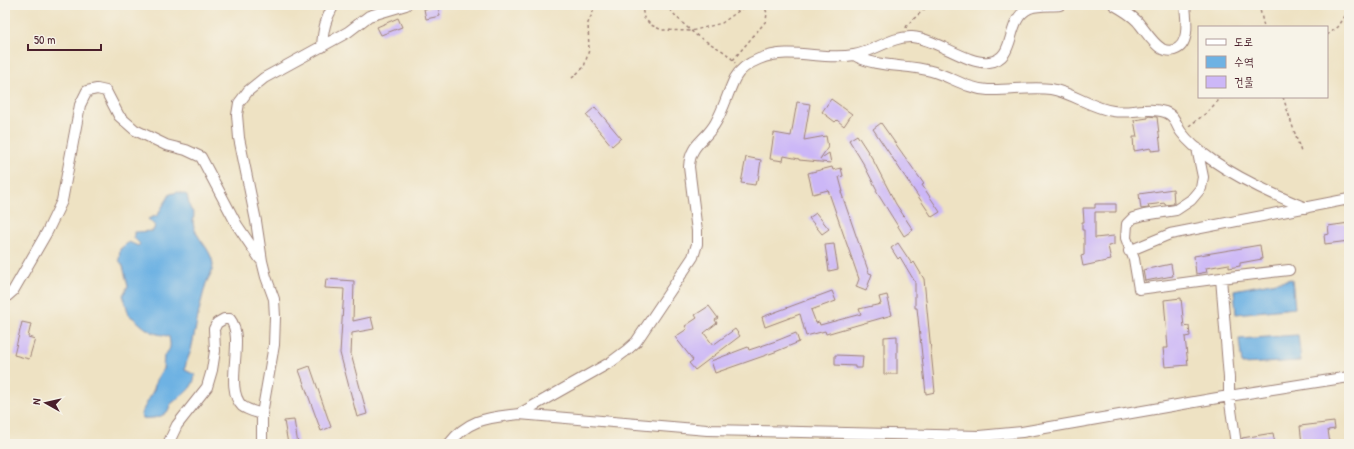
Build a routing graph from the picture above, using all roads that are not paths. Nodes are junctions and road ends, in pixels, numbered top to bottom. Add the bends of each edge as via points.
1 (334, 5) edge
2 (406, 5) edge
3 (1060, 5) edge
4 (1114, 5) edge
5 (1185, 5) edge
6 (322, 47) junction
7 (854, 55) junction
8 (1196, 148) junction
9 (1349, 199) edge
10 (1306, 208) junction
11 (1129, 251) junction
12 (262, 261) junction
13 (1289, 270) dead end
14 (1221, 278) junction
15 (5, 298) edge
16 (1349, 378) edge
17 (1229, 396) junction
18 (262, 414) junction
19 (519, 414) junction
20 (168, 444) edge
21 (262, 444) edge
22 (449, 444) edge
23 (1236, 444) edge

1 - 6 street via 323,29
2 - 6 street via 369,16
3 - 7 street via 1031,8 1021,13 1013,27 1007,50 996,61 979,61 926,40 910,37
4 - 5 street via 1126,11 1162,49 1173,51 1184,43 1187,27
6 - 12 street via 264,78 248,91 239,103 239,138
7 - 8 street via 863,61 920,68 986,90 1052,89 1114,112 1165,112 1175,119 1181,131
7 - 19 street via 779,53 753,62 740,72 715,124 692,150 689,158 697,231 693,257 636,342 611,362
8 - 10 street via 1247,180
8 - 11 street via 1203,177 1201,188 1191,200 1176,210 1133,218 1127,224 1126,238
9 - 10 street
10 - 11 street via 1170,234
11 - 14 street via 1134,259 1139,290
12 - 15 street via 238,226 201,157 166,145 135,130 119,116 106,91 97,89 87,91 80,105 62,201 13,291
12 - 18 street via 274,299 275,317 274,345
13 - 14 street
14 - 17 street
16 - 17 street
17 - 19 street via 1022,432 979,436 707,430
17 - 23 street
18 - 20 street via 244,407 236,398 234,324 230,319 224,319 217,322 214,329 215,351 207,387 177,426
18 - 21 street
19 - 22 street via 469,424 456,434

